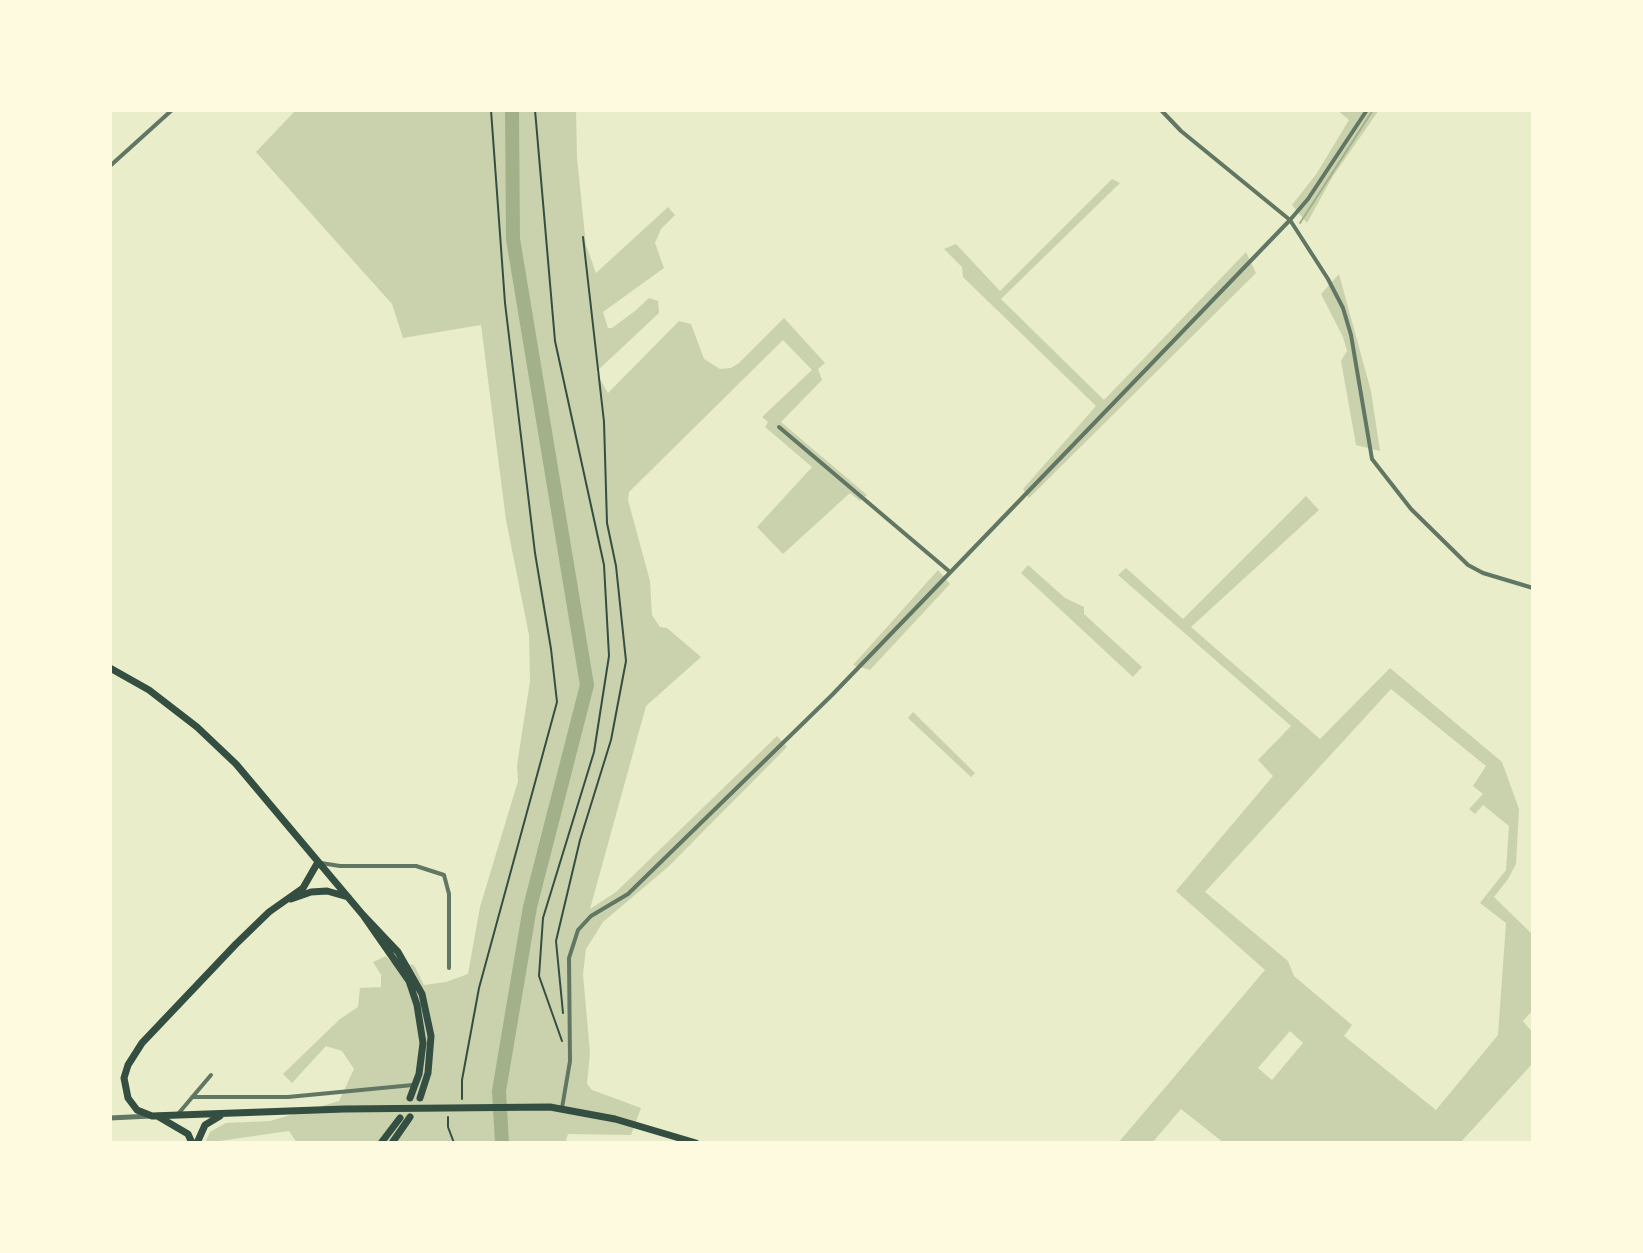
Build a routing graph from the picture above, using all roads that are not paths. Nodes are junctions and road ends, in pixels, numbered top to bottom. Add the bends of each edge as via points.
1 (172, 110) edge
2 (1161, 110) edge
3 (1367, 110) edge
4 (110, 166) edge
5 (1290, 220) junction
6 (779, 427) dead end
7 (950, 572) junction
8 (1533, 588) edge
9 (110, 668) edge
10 (318, 862) junction
11 (348, 897) junction
12 (285, 902) junction
13 (363, 915) junction
14 (449, 968) dead end
15 (211, 1075) dead end
16 (415, 1085) junction
17 (192, 1097) junction
18 (410, 1098) dead end
19 (420, 1098) dead end
20 (562, 1108) junction
21 (224, 1114) junction
22 (176, 1115) junction
23 (154, 1116) junction
24 (410, 1117) dead end
25 (110, 1118) edge
26 (400, 1118) dead end
27 (194, 1143) edge
28 (381, 1143) edge
29 (392, 1143) edge
30 (696, 1143) edge

1 - 4 street
2 - 5 street
3 - 5 street
5 - 7 street
5 - 8 street via 1343,308 1372,459 1411,509 1468,565
6 - 7 street
7 - 20 street via 628,894 578,930 569,958 570,1061
9 - 10 main road via 197,727 236,764
10 - 11 main road
10 - 12 main road via 303,888
10 - 14 street via 416,866 444,875
11 - 12 main road via 311,892
11 - 13 main road
12 - 23 main road via 176,1006 128,1065 128,1098 137,1110
13 - 16 main road via 409,981 417,1005 423,1043
13 - 19 main road via 398,952 422,994 431,1036
15 - 17 street
16 - 17 street via 288,1097
16 - 18 main road
17 - 22 street
20 - 21 main road
20 - 30 main road
21 - 22 main road
21 - 27 main road via 205,1125
22 - 23 main road
23 - 25 street
23 - 27 main road via 188,1134
24 - 29 main road
26 - 28 main road

